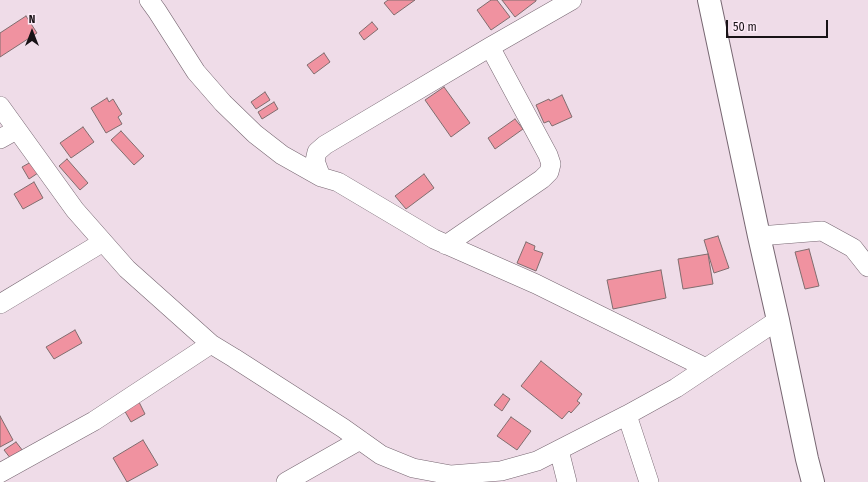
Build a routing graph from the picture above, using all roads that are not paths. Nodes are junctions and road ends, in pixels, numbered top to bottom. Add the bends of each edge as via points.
1 (149, 0) edge
2 (572, 0) edge
3 (709, 0) edge
4 (490, 47) junction
5 (0, 106) edge
6 (16, 130) junction
7 (0, 139) edge
8 (321, 177) junction
9 (759, 236) junction
10 (103, 242) junction
11 (446, 245) junction
12 (868, 267) edge
13 (0, 304) edge
14 (778, 320) junction
15 (211, 344) junction
16 (706, 368) junction
17 (627, 415) junction
18 (360, 440) junction
19 (559, 450) junction
20 (0, 473) edge
21 (307, 476) edge
22 (452, 479) edge
23 (286, 482) edge
24 (567, 482) edge
25 (650, 482) edge
26 (813, 482) edge

1 - 8 street via 196,72 223,103 255,134 282,155
2 - 4 street
3 - 9 main road
4 - 8 street via 325,145 317,152 314,161
4 - 11 street via 551,164 549,172 542,179
5 - 6 street
6 - 7 street
6 - 10 street via 75,210
8 - 11 street via 338,182
9 - 12 street via 822,231 853,248
9 - 14 main road
10 - 13 street
10 - 15 street via 127,269
11 - 16 street via 536,284
14 - 16 street
14 - 26 main road
15 - 18 street
15 - 20 street via 94,421
16 - 17 street
17 - 19 street
17 - 25 street
18 - 21 street
18 - 22 street via 381,455 413,468
19 - 22 street via 537,461 501,471
19 - 24 street
21 - 23 street

